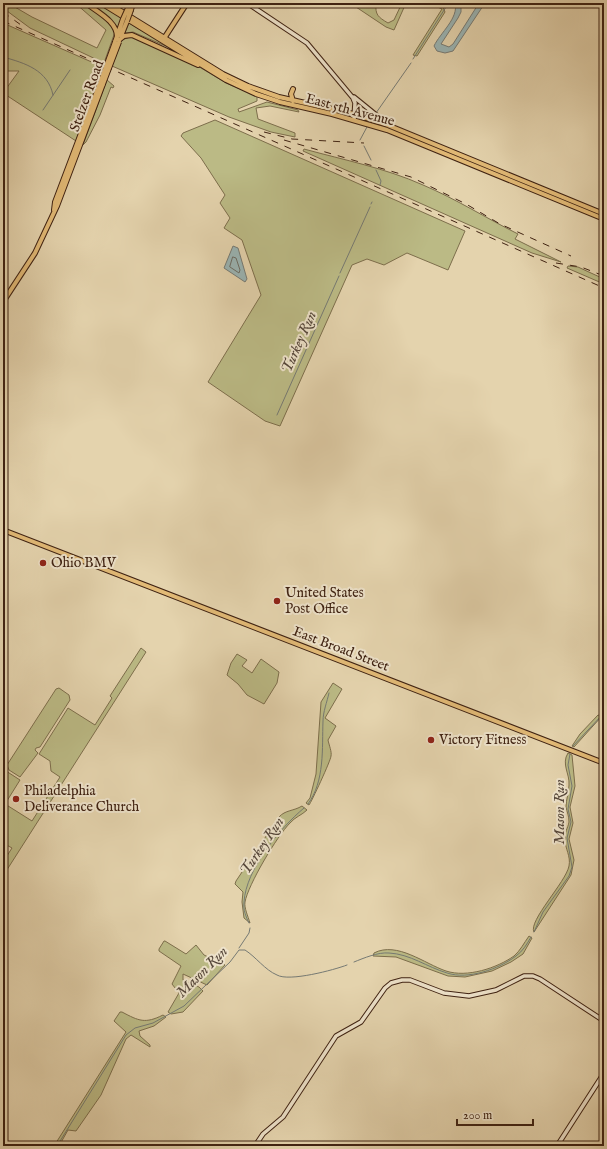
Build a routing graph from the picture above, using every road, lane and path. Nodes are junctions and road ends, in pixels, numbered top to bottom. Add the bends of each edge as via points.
1 (86, 3) edge
2 (101, 3) edge
3 (108, 3) edge
4 (130, 3) edge
5 (133, 3) edge
6 (187, 3) edge
7 (246, 3) edge
8 (129, 9) junction
9 (164, 39) junction
10 (118, 40) junction
11 (223, 78) junction
12 (293, 89) dead end
13 (349, 92) junction
14 (294, 101) junction
15 (354, 114) junction
16 (354, 120) junction
17 (390, 126) junction
18 (604, 214) edge
19 (604, 219) edge
20 (3, 302) edge
21 (3, 530) edge
22 (604, 763) edge
23 (604, 1020) edge
24 (604, 1073) edge
25 (255, 1146) edge
26 (557, 1146) edge

1 - 10 main road via 113,25
2 - 9 main road, East 5th Avenue
3 - 9 main road, East 5th Avenue
4 - 8 main road, Stelzer Road
5 - 8 main road, Stelzer Road
6 - 9 main road
7 - 13 street via 306,43
8 - 10 main road, Stelzer Road, bridge
9 - 11 main road, East 5th Avenue
9 - 14 main road, East 5th Avenue via 241,83
10 - 11 main road via 132,35
10 - 20 main road, Stelzer Road, bridge via 54,210 35,253
11 - 16 main road, East 5th Avenue via 280,102
12 - 14 main road via 291,96
13 - 15 street via 355,102
13 - 17 street
14 - 15 main road, East 5th Avenue
15 - 16 street
15 - 17 main road, East 5th Avenue
16 - 19 main road, East 5th Avenue via 387,130
17 - 18 main road, East 5th Avenue
21 - 22 main road, East Broad Street
23 - 25 street via 533,976 520,977 496,990 469,996 451,995 414,981 402,980 391,983 364,1019 336,1036 283,1117 266,1131
24 - 26 street

